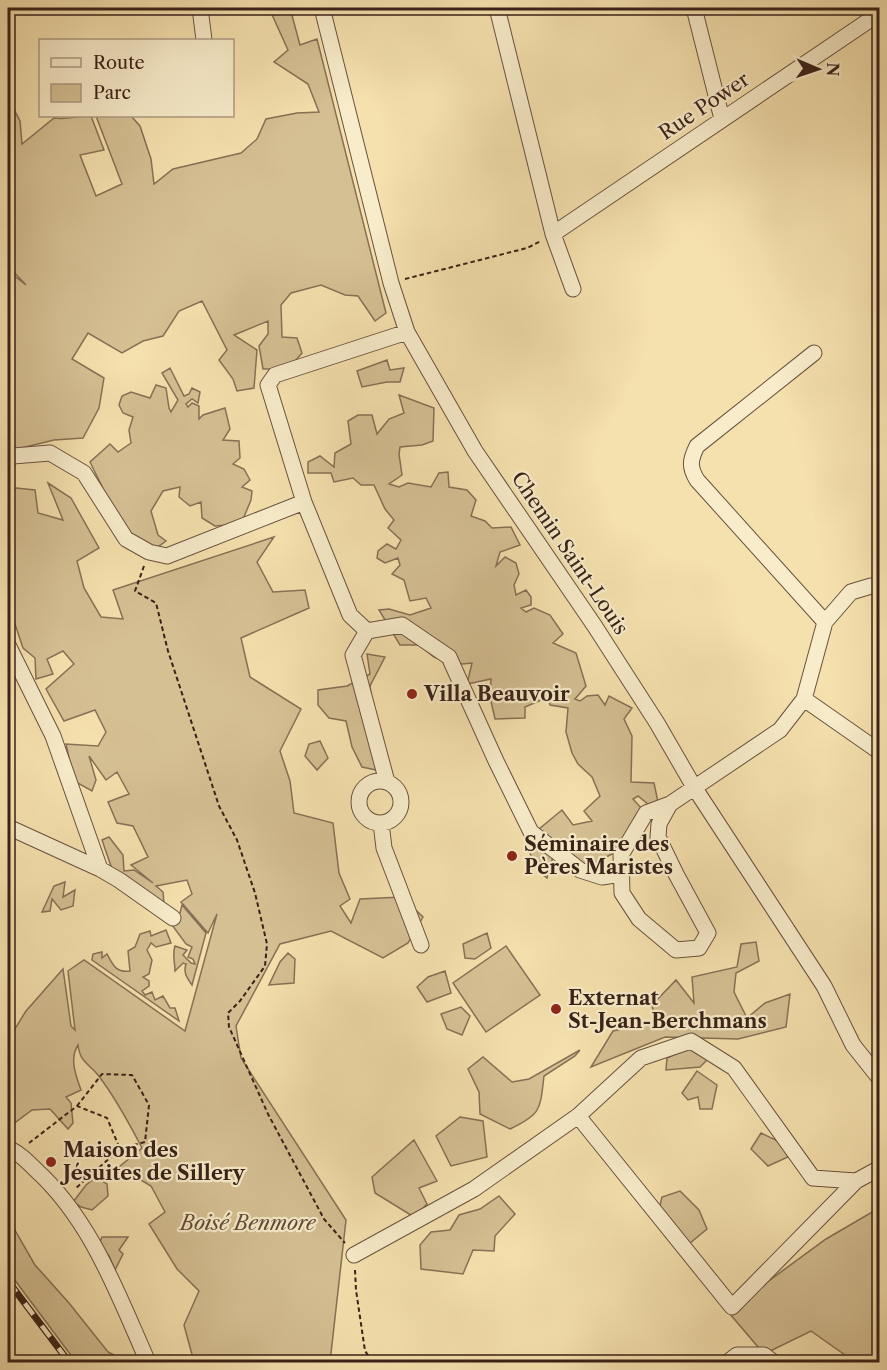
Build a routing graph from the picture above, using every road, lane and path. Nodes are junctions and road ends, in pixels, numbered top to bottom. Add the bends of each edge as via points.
1 (200, 8) edge
2 (322, 8) edge
3 (497, 8) edge
4 (694, 8) edge
5 (879, 13) edge
6 (204, 39) edge
7 (722, 119) junction
8 (553, 234) junction
9 (391, 283) junction
10 (573, 289) dead end
11 (407, 332) junction
12 (814, 353) dead end
13 (8, 460) edge
14 (304, 502) junction
15 (149, 552) junction
16 (879, 586) edge
17 (825, 622) junction
18 (367, 631) junction
19 (8, 645) edge
20 (804, 699) junction
21 (879, 752) edge
22 (387, 782) junction
23 (694, 787) junction
24 (670, 804) junction
25 (381, 823) junction
26 (8, 826) edge
27 (100, 869) junction
28 (621, 874) junction
29 (173, 918) dead end
30 (422, 945) dead end
31 (879, 1079) edge
32 (77, 1106) junction
33 (578, 1116) junction
34 (120, 1149) junction
35 (13, 1150) edge
36 (879, 1168) edge
37 (856, 1181) junction
38 (66, 1204) junction
39 (354, 1255) junction
40 (148, 1362) edge
41 (373, 1362) edge
42 (728, 1362) edge
43 (773, 1362) edge

1 - 6 street
2 - 9 street, Chemin Saint-Louis
3 - 8 street
4 - 7 street
5 - 7 street, Rue Power
7 - 8 street, Rue Power
8 - 9 path via 527,248
8 - 10 street
9 - 11 street, Chemin Saint-Louis
11 - 14 street via 275,375 268,385
11 - 23 street, Chemin Saint-Louis via 475,451 594,625
12 - 17 street via 697,446 690,459 697,480
13 - 15 street via 13,456 50,453 84,473 126,538
14 - 15 street via 167,556
14 - 18 street via 350,615
15 - 39 path via 135,591 156,603 216,795 252,882 267,944 265,966 228,1013 229,1027 268,1114 324,1219
16 - 17 street via 851,592
17 - 20 street
18 - 22 street via 353,655
18 - 28 street via 402,625 449,657 531,832 580,870 602,877
19 - 27 street via 53,736
20 - 21 street
20 - 23 street via 780,730
22 - 25 street via 398,791 401,805 395,817
22 - 25 street via 367,785 358,803 368,820
23 - 24 street
23 - 31 street, Chemin Saint-Louis via 824,986 853,1045
24 - 28 street via 646,813 621,855
24 - 28 street via 659,824 658,837 708,933 699,948 676,950 639,919 622,893
25 - 30 street via 384,848
26 - 27 street
27 - 29 street
32 - 34 path via 107,1118
32 - 34 path via 102,1074 132,1075 149,1105 145,1142
32 - 35 path
33 - 37 street via 641,1058 691,1041 734,1068 813,1178
33 - 37 street via 732,1307
33 - 39 street via 474,1189
34 - 38 path via 76,1188
35 - 38 street via 49,1181
36 - 37 street
38 - 40 street via 103,1261
39 - 41 path via 365,1351
42 - 43 street via 737,1355 764,1354

